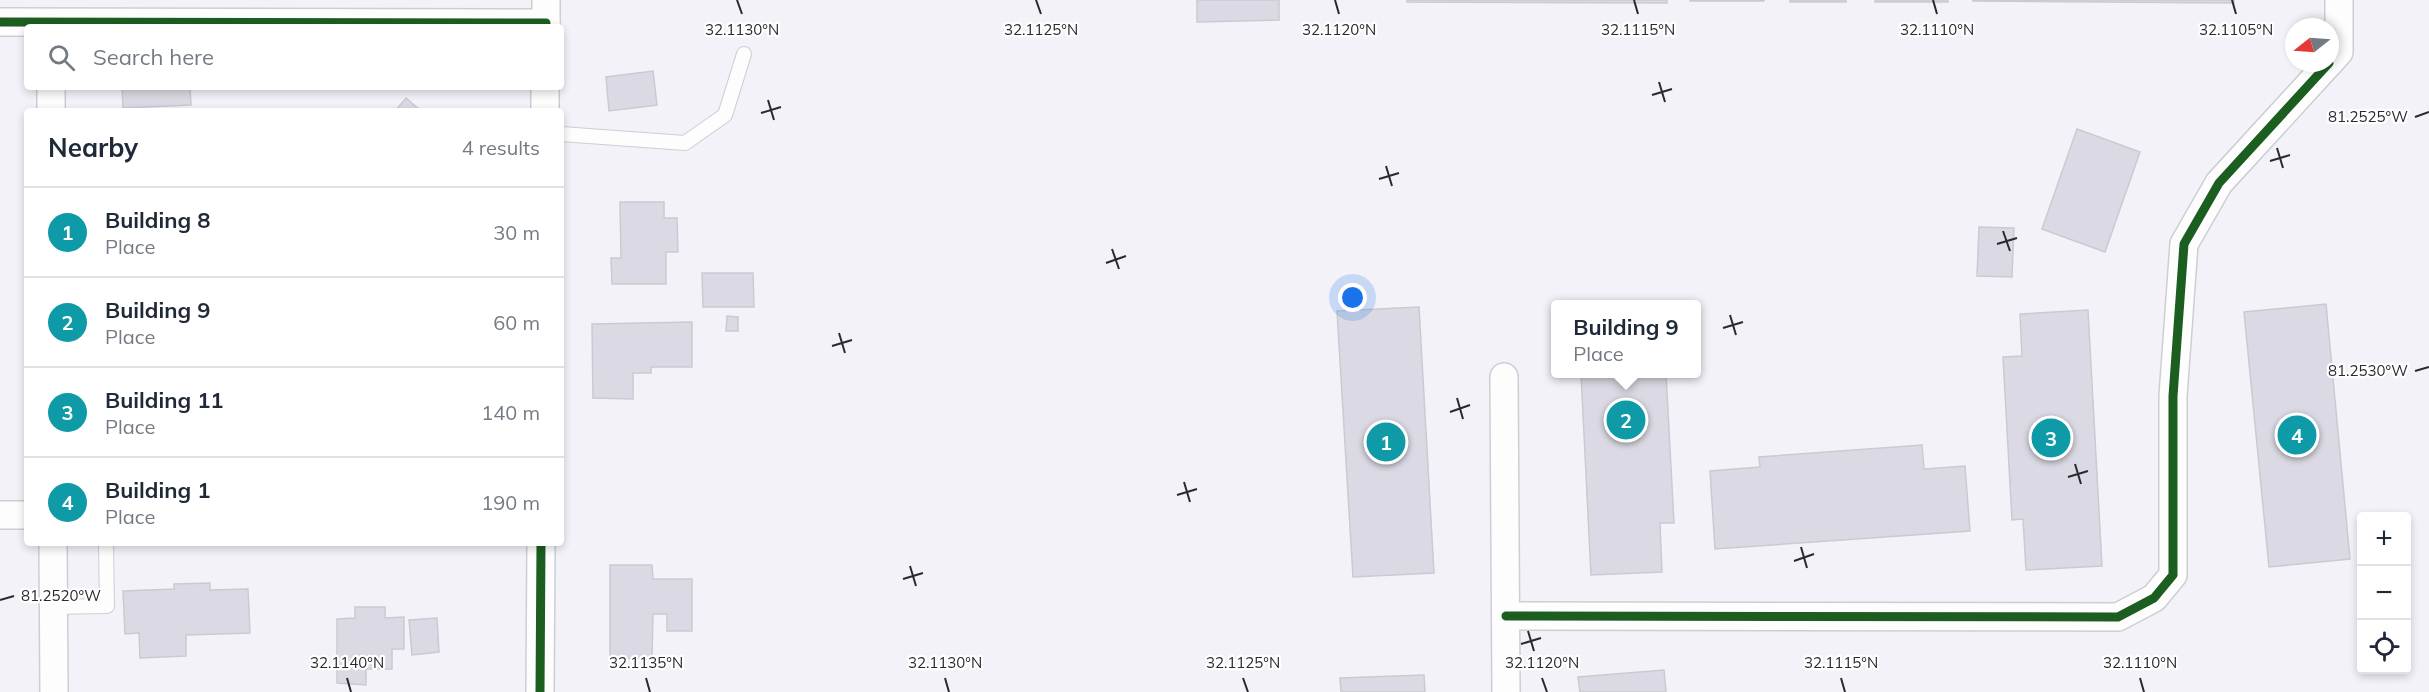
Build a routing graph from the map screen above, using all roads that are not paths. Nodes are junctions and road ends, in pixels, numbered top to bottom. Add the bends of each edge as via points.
1 (2339, 0) edge
2 (51, 16) edge
3 (546, 17) edge
4 (2339, 18) edge
5 (0, 22) edge
6 (744, 54) dead end
7 (2321, 72) edge
8 (51, 90) edge
9 (545, 90) edge
10 (51, 108) edge
11 (545, 108) edge
12 (564, 134) edge
13 (1504, 377) dead end
14 (0, 515) edge
15 (24, 515) edge
16 (53, 546) edge
17 (106, 546) edge
18 (541, 546) edge
19 (53, 607) junction
20 (1506, 616) junction
21 (54, 692) edge
22 (540, 692) edge
23 (1506, 692) edge

1 - 4 street
2 - 3 street
2 - 5 street
6 - 12 lane via 725,115 685,143
7 - 20 street via 2219,183 2184,244 2173,396 2173,575 2154,598 2118,617
8 - 10 street
9 - 11 street
13 - 20 street
14 - 15 street
16 - 19 street
17 - 19 lane via 107,606
18 - 22 street
19 - 21 street
20 - 23 street

